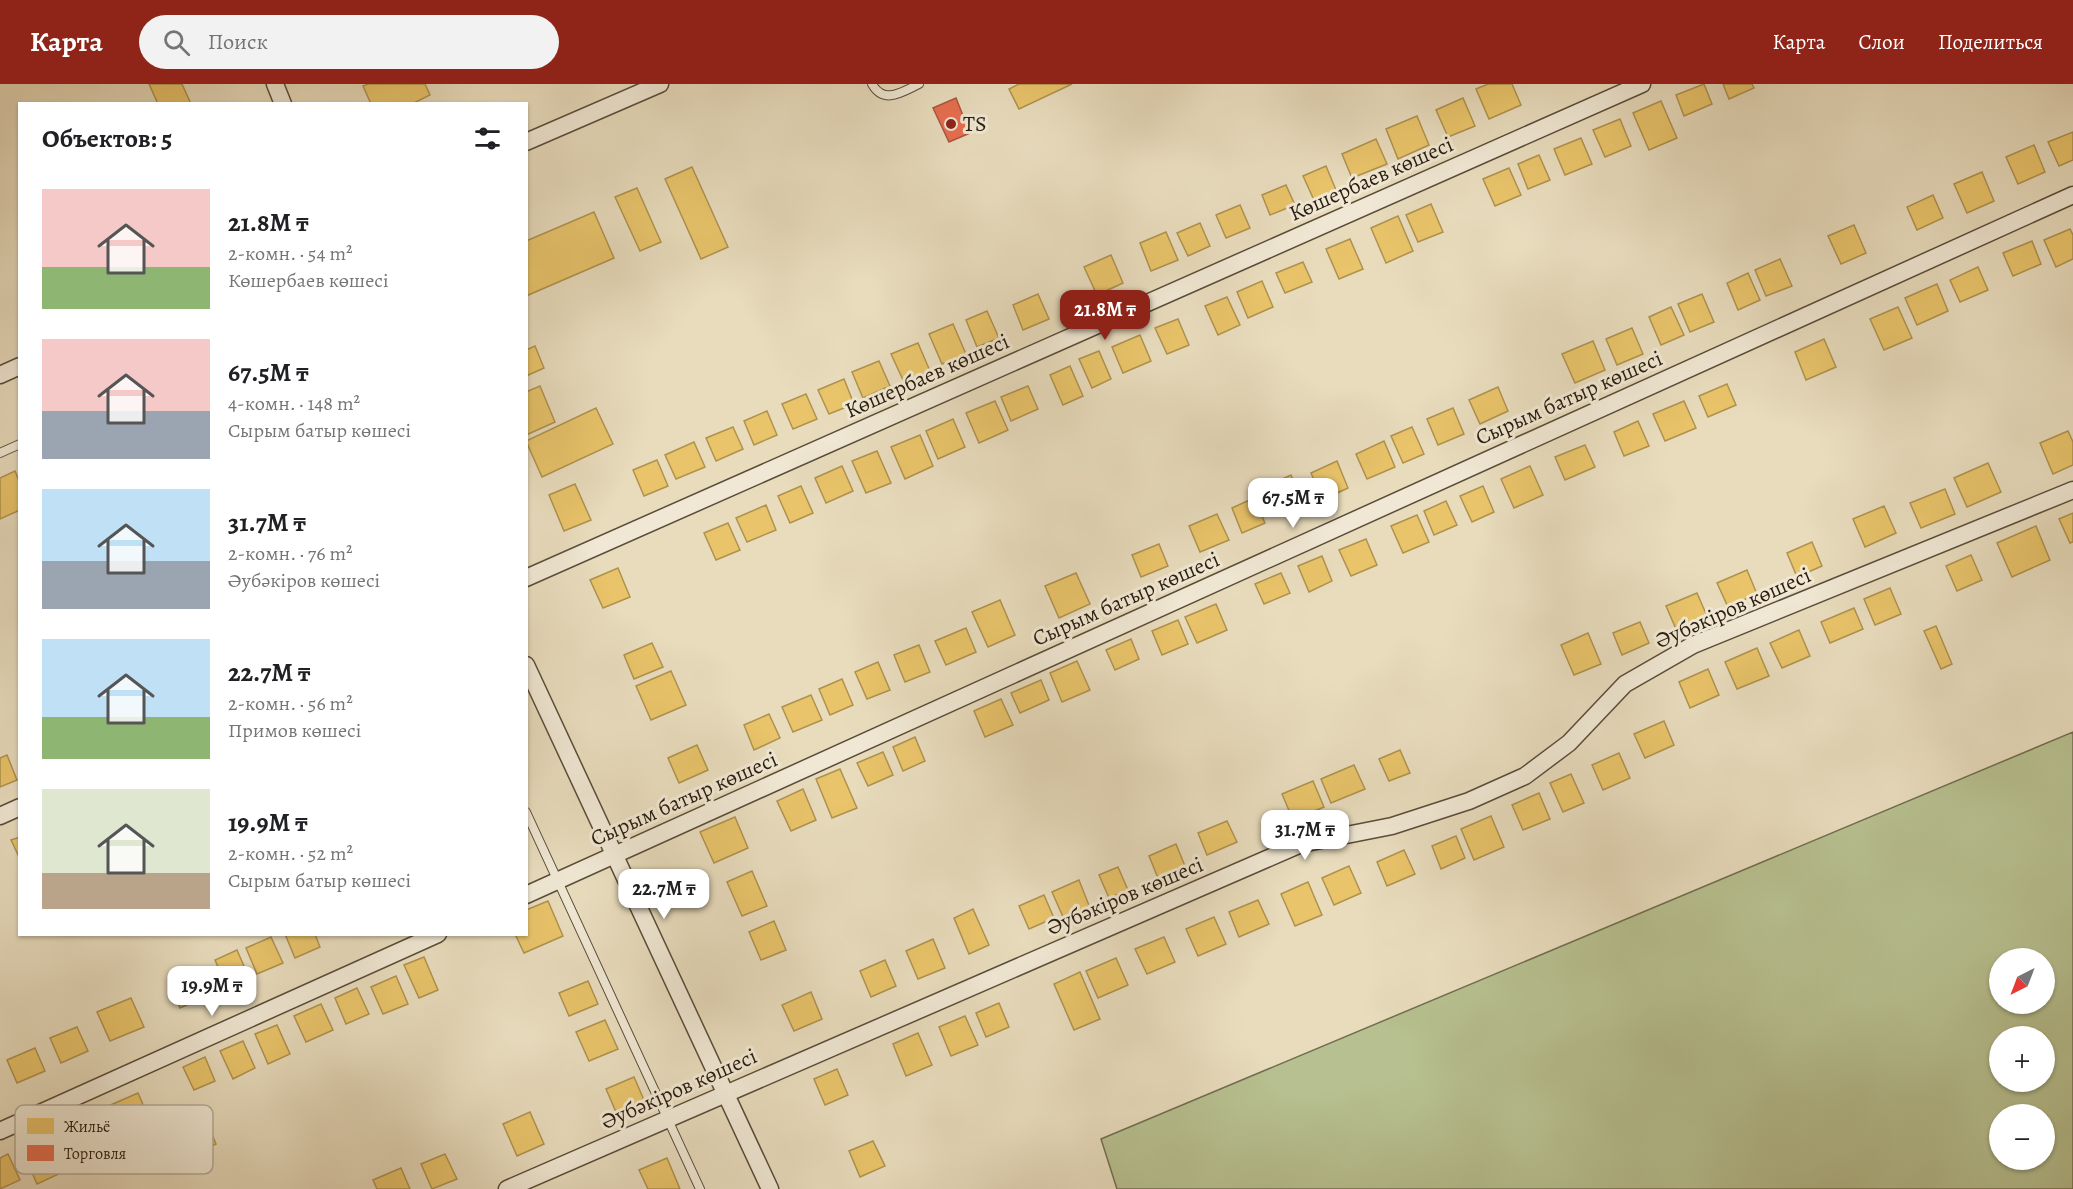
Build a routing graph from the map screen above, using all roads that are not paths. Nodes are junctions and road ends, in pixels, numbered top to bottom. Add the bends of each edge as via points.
1 (275, 84) edge
2 (660, 84) edge
3 (872, 84) edge
4 (919, 84) edge
5 (1642, 84) edge
6 (282, 102) edge
7 (528, 141) edge
8 (2073, 195) edge
9 (18, 367) edge
10 (0, 375) edge
11 (18, 445) edge
12 (1, 450) edge
13 (2073, 490) edge
14 (528, 577) edge
15 (528, 669) edge
16 (18, 808) edge
17 (0, 816) edge
18 (528, 816) edge
19 (615, 855) junction
20 (558, 881) junction
21 (528, 894) edge
22 (434, 936) edge
23 (725, 1093) junction
24 (58, 1105) edge
25 (668, 1118) junction
26 (15, 1124) edge
27 (0, 1131) edge
28 (507, 1189) edge
29 (700, 1189) edge
30 (770, 1189) edge

1 - 6 street
2 - 7 street
3 - 4 lane via 881,95 891,97
5 - 14 street, Көшербаев көшесі
8 - 19 street, Сырым батыр көшесі
9 - 10 street
11 - 12 lane
13 - 23 street, Әубәкіров көшесі via 1693,645 1625,684 1569,743 1525,776 1470,801 1392,826 1301,844
15 - 19 street
16 - 17 street
18 - 20 lane
19 - 20 street, Сырым батыр көшесі
19 - 23 street
20 - 21 street, Сырым батыр көшесі
20 - 25 lane
22 - 24 street
23 - 25 street, Әубәкіров көшесі
23 - 30 street
25 - 28 street, Әубәкіров көшесі
25 - 29 lane
26 - 27 street

